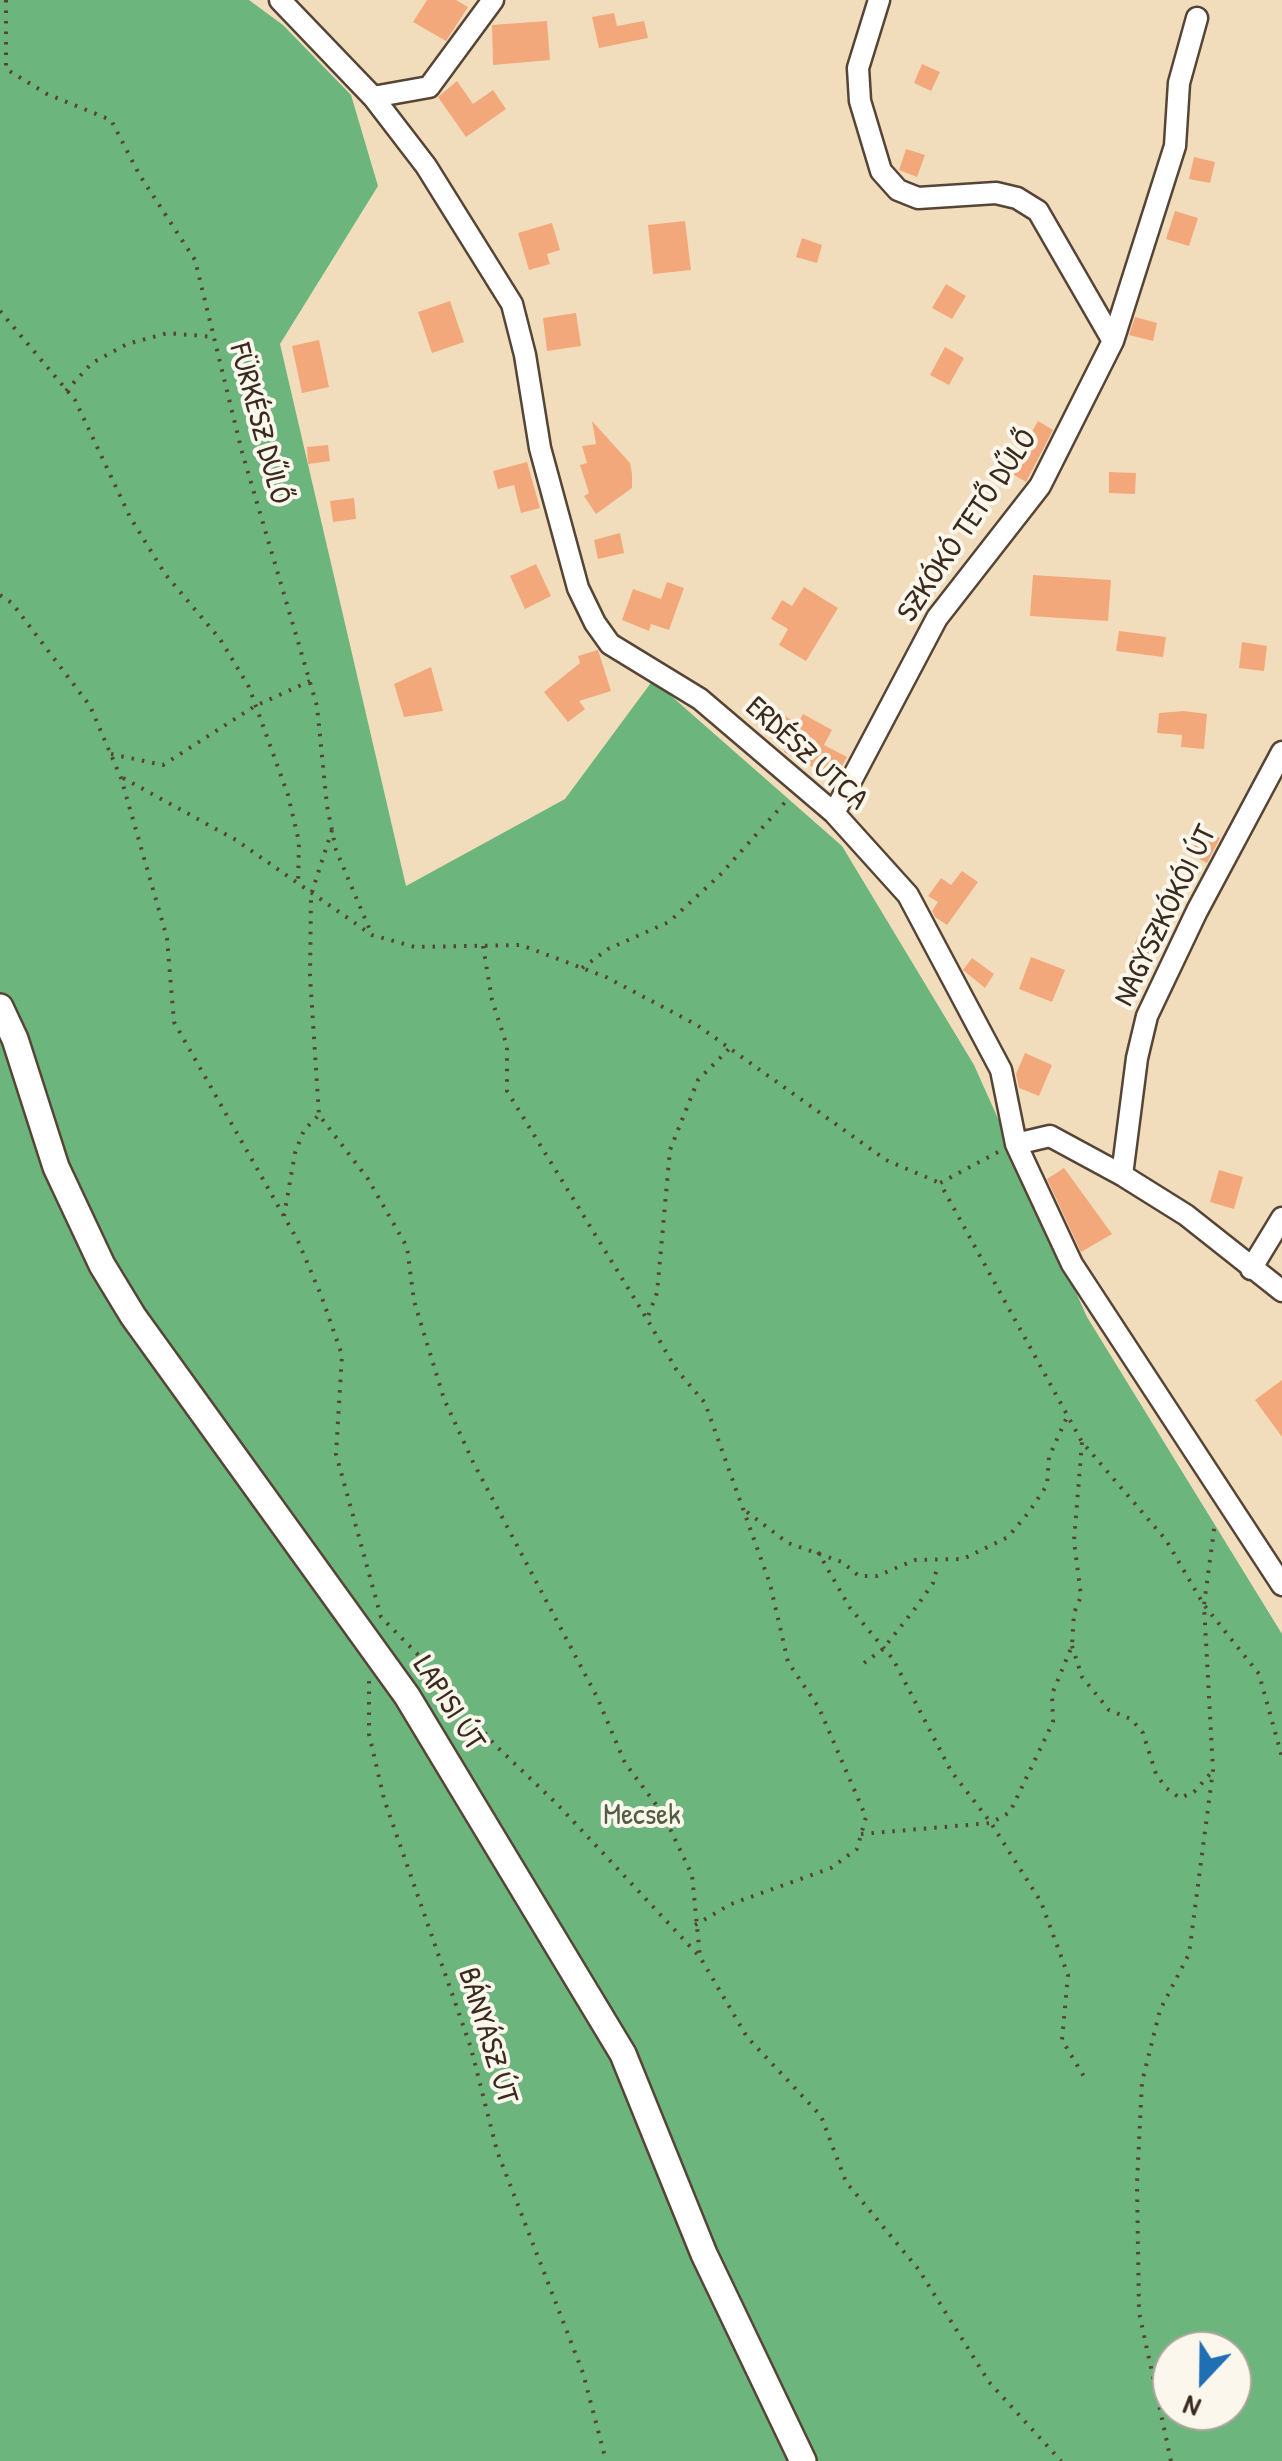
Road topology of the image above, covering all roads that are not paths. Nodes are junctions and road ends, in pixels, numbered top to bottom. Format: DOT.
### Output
graph roads {
  1 [pos="280,0"];
  2 [pos="493,0"];
  3 [pos="879,0"];
  4 [pos="1197,18"];
  5 [pos="373,97"];
  6 [pos="1113,342"];
  7 [pos="1282,752"];
  8 [pos="834,814"];
  9 [pos="0,1007"];
  10 [pos="1016,1144"];
  11 [pos="1122,1175"];
  12 [pos="1282,1218"];
  13 [pos="1250,1270"];
  14 [pos="1282,1291"];
  15 [pos="1282,1585"];
  16 [pos="803,2461"];
  1 -- 5 [label="street, ERDÉSZ UTCA"];
  2 -- 5 [label="street"];
  3 -- 6 [label="street"];
  4 -- 6 [label="street, SZKÓKÓ TETŐ DŰLŐ"];
  5 -- 8 [label="street, ERDÉSZ UTCA"];
  6 -- 8 [label="street, SZKÓKÓ TETŐ DŰLŐ"];
  7 -- 11 [label="street, NAGYSZKÓKÓI ÚT"];
  8 -- 10 [label="street, ERDÉSZ UTCA"];
  9 -- 16 [label="street, LAPISI ÚT"];
  10 -- 11 [label="street"];
  10 -- 15 [label="street, ERDÉSZ UTCA"];
  11 -- 13 [label="street"];
  12 -- 13 [label="street"];
  13 -- 14 [label="street"];
}
